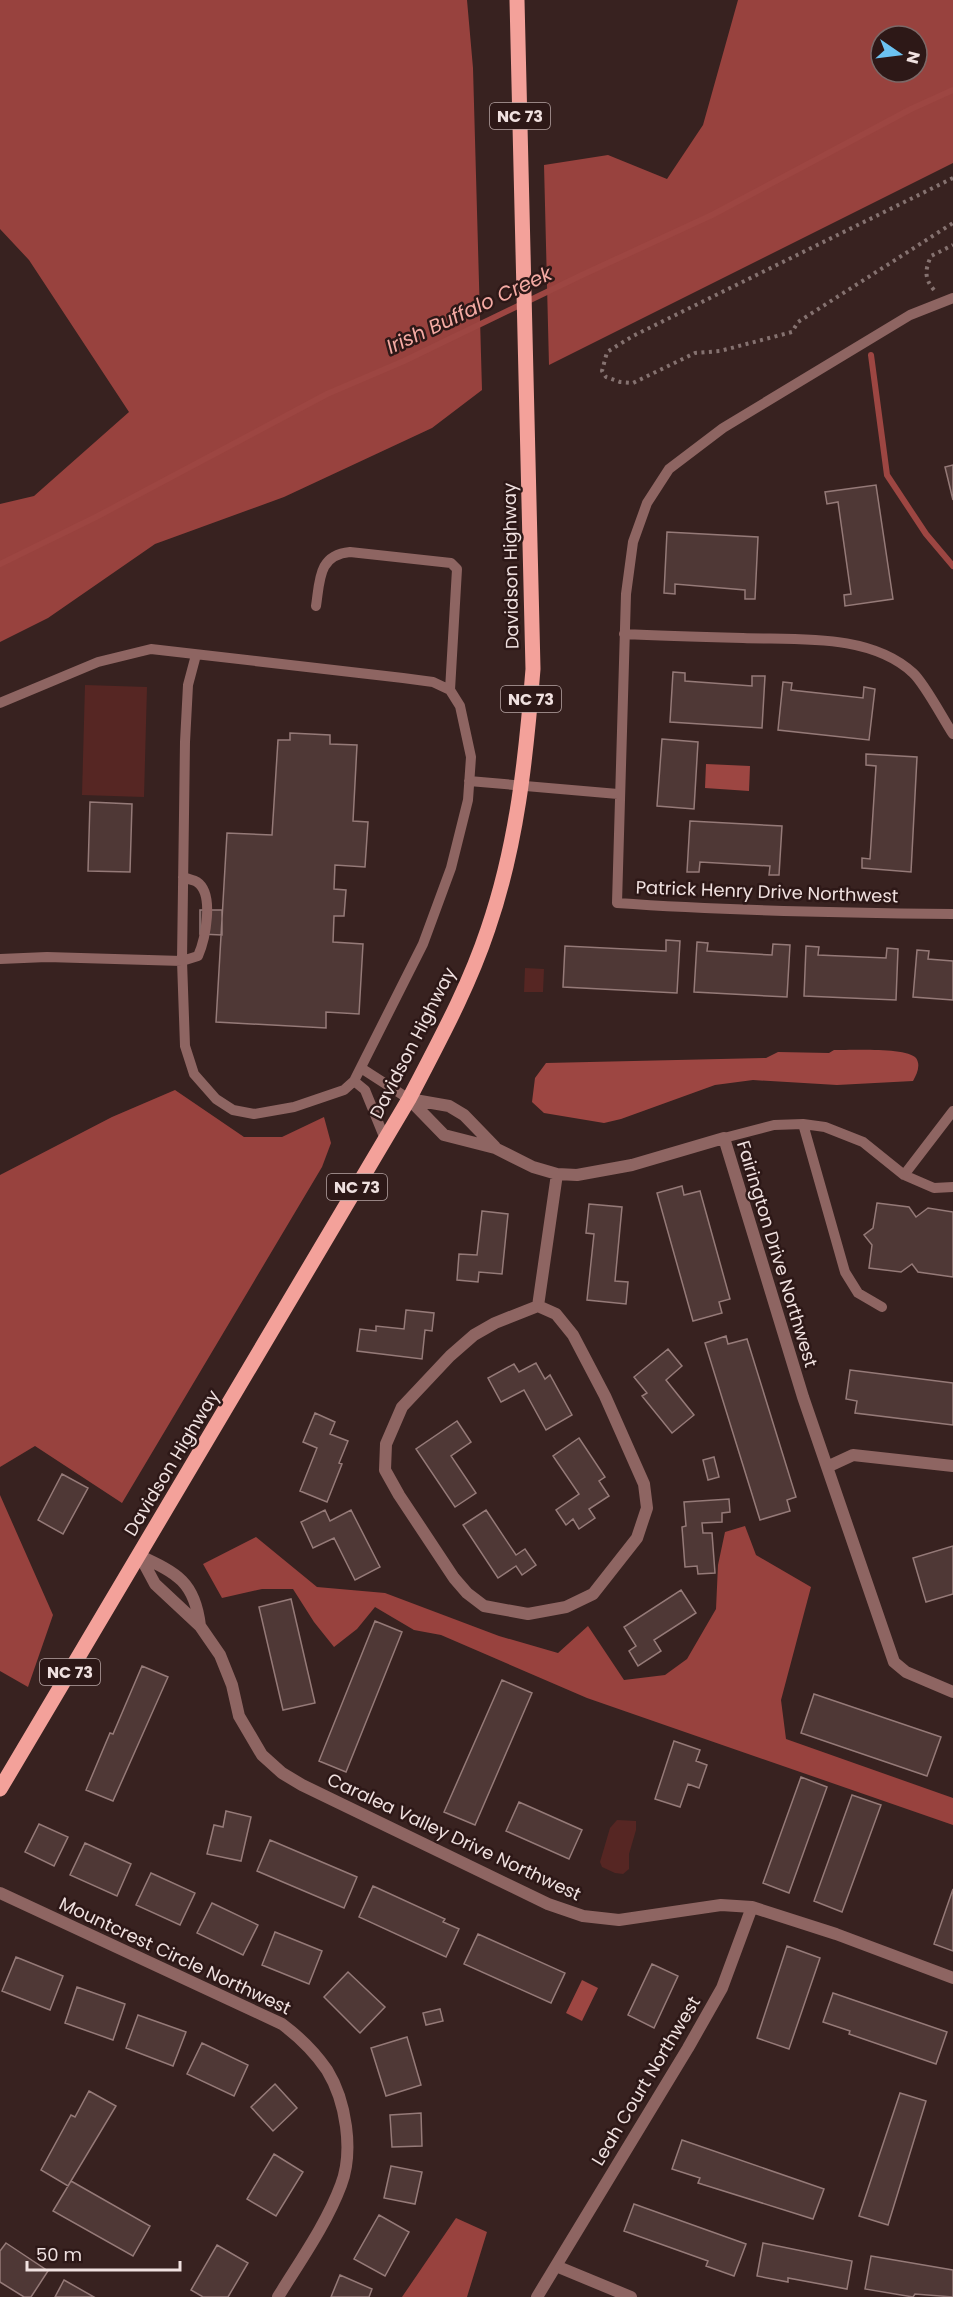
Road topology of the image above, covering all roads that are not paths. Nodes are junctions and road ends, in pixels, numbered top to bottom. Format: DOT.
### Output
graph roads {
  1 [pos="517,0"];
  2 [pos="949,300"];
  3 [pos="316,606"];
  4 [pos="624,634"];
  5 [pos="196,655"];
  6 [pos="450,690"];
  7 [pos="0,703"];
  8 [pos="953,734"];
  9 [pos="469,781"];
  10 [pos="521,787"];
  11 [pos="618,794"];
  12 [pos="183,877"];
  13 [pos="953,914"];
  14 [pos="0,959"];
  15 [pos="182,961"];
  16 [pos="361,1068"];
  17 [pos="354,1081"];
  18 [pos="409,1099"];
  19 [pos="953,1111"];
  20 [pos="803,1124"];
  21 [pos="724,1138"];
  22 [pos="385,1139"];
  23 [pos="495,1148"];
  24 [pos="557,1174"];
  25 [pos="904,1175"];
  26 [pos="953,1188"];
  27 [pos="538,1306"];
  28 [pos="882,1307"];
  29 [pos="953,1466"];
  30 [pos="827,1467"];
  31 [pos="140,1556"];
  32 [pos="200,1626"];
  33 [pos="953,1692"];
  34 [pos="0,1789"];
  35 [pos="0,1893"];
  36 [pos="752,1907"];
  37 [pos="953,1978"];
  38 [pos="556,2266"];
  39 [pos="278,2297"];
  40 [pos="537,2297"];
  41 [pos="631,2297"];
  1 -- 10 [label="main road, Davidson Highway / NC 73"];
  2 -- 4 [label="lane, Patrick Henry Drive Northwest"];
  3 -- 6 [label="lane"];
  4 -- 8 [label="lane"];
  4 -- 11 [label="lane, Patrick Henry Drive Northwest"];
  5 -- 6 [label="lane"];
  5 -- 7 [label="lane"];
  5 -- 12 [label="lane"];
  6 -- 9 [label="lane"];
  9 -- 10 [label="lane"];
  9 -- 16 [label="lane"];
  10 -- 11 [label="lane"];
  10 -- 18 [label="main road, Davidson Highway / NC 73"];
  11 -- 13 [label="lane, Patrick Henry Drive Northwest"];
  12 -- 15 [label="lane"];
  12 -- 15 [label="lane"];
  14 -- 15 [label="lane"];
  15 -- 17 [label="lane"];
  16 -- 17 [label="lane"];
  16 -- 18 [label="lane"];
  17 -- 22 [label="lane"];
  18 -- 22 [label="main road, Davidson Highway / NC 73"];
  18 -- 23 [label="street, Fairington Drive Northwest"];
  18 -- 23 [label="street, Fairington Drive Northwest"];
  19 -- 25 [label="lane"];
  20 -- 21 [label="lane"];
  20 -- 25 [label="lane"];
  20 -- 28 [label="lane"];
  21 -- 24 [label="street, Fairington Drive Northwest"];
  21 -- 30 [label="street, Fairington Drive Northwest"];
  22 -- 31 [label="main road, Davidson Highway / NC 73"];
  23 -- 24 [label="street, Fairington Drive Northwest"];
  24 -- 27 [label="street"];
  25 -- 26 [label="lane"];
  27 -- 27 [label="street"];
  29 -- 30 [label="street"];
  30 -- 33 [label="street, Fairington Drive Northwest"];
  31 -- 32 [label="street, Caralea Valley Drive Northwest"];
  31 -- 32 [label="street, Caralea Valley Drive Northwest"];
  31 -- 34 [label="main road, Davidson Highway / NC 73"];
  32 -- 36 [label="street, Caralea Valley Drive Northwest"];
  35 -- 39 [label="street, Mountcrest Circle Northwest"];
  36 -- 37 [label="street, Caralea Valley Drive Northwest"];
  36 -- 38 [label="street, Leah Court Northwest"];
  38 -- 40 [label="street, Leah Court Northwest"];
  38 -- 41 [label="street"];
}
